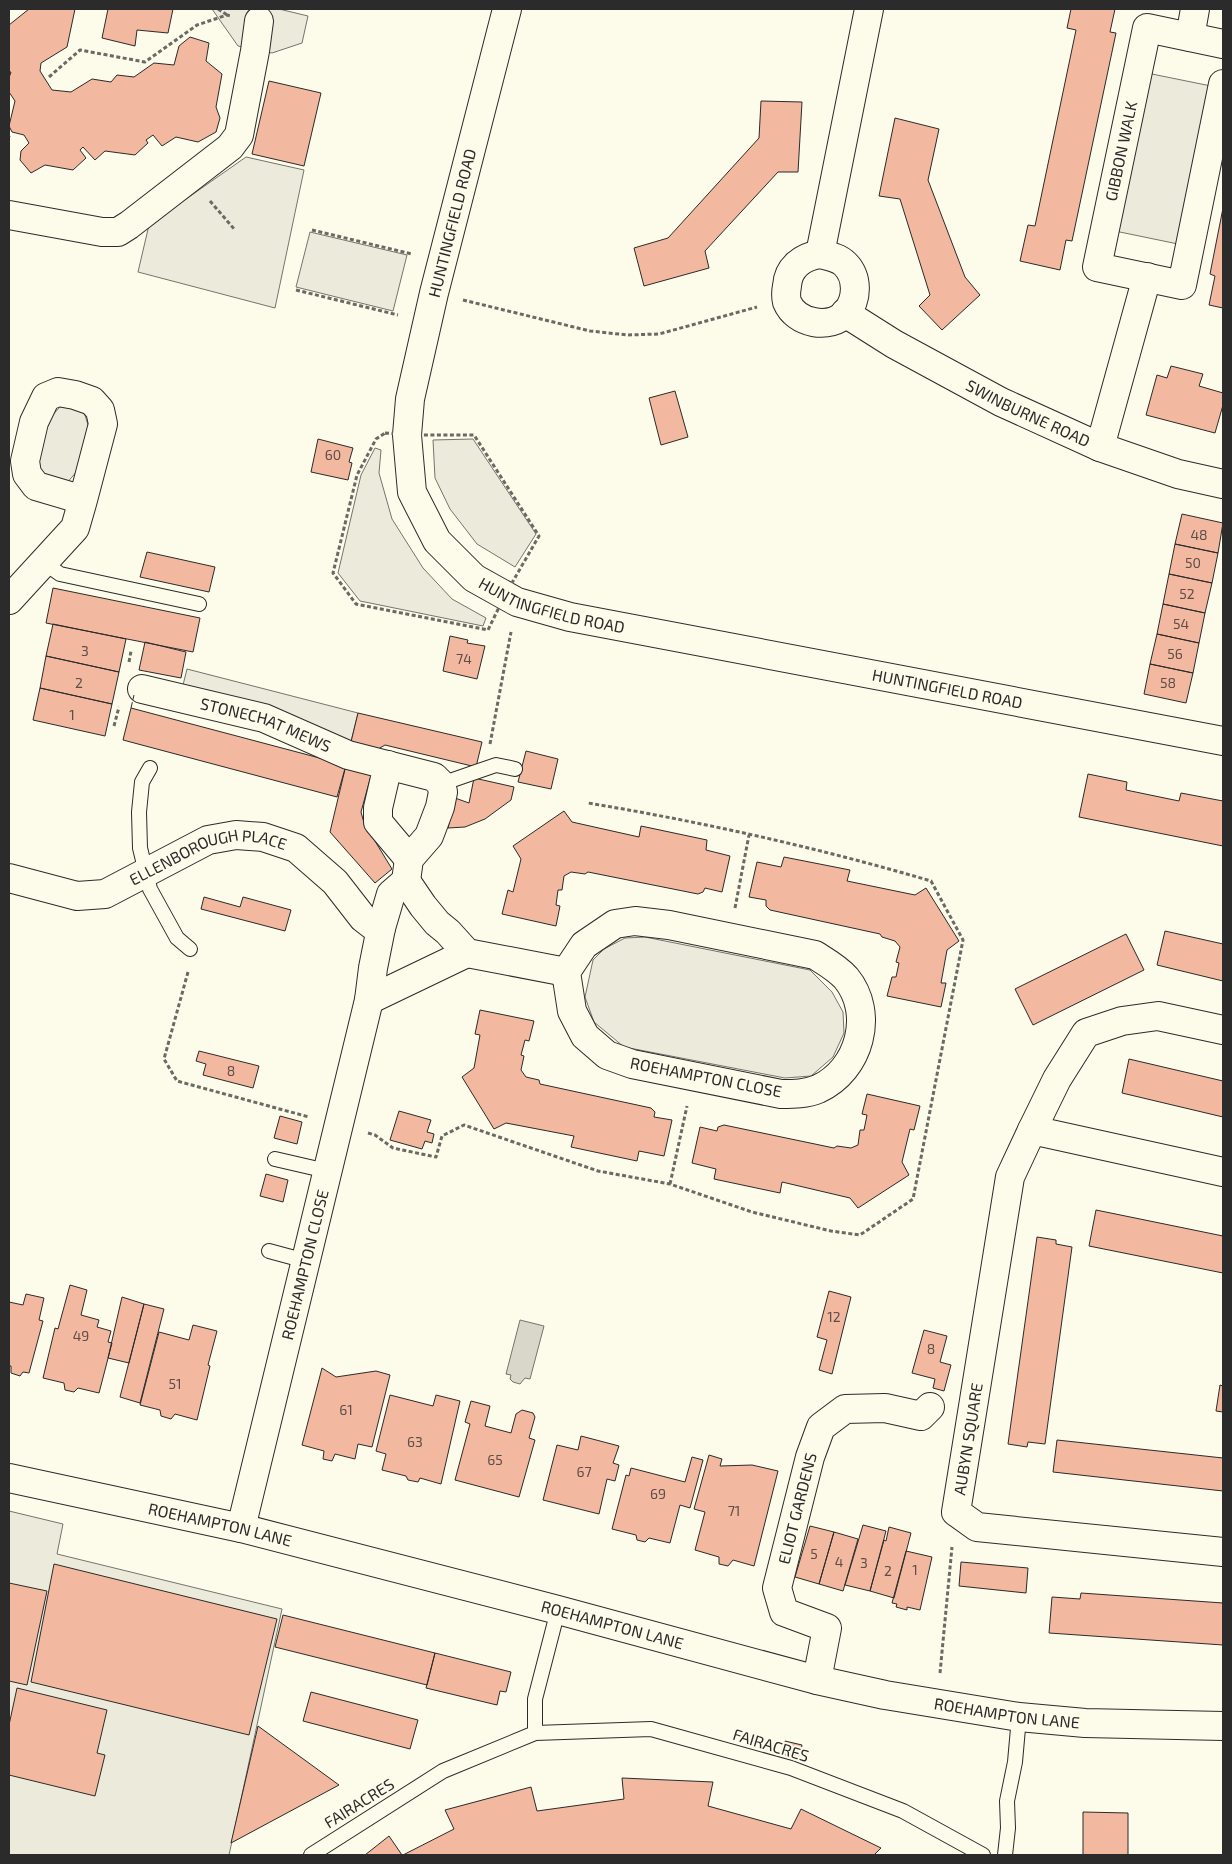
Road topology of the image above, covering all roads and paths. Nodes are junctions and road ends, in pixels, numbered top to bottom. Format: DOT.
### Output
graph roads {
  1 [pos="218,9"];
  2 [pos="226,9"];
  3 [pos="507,9"];
  4 [pos="869,9"];
  5 [pos="1195,9"];
  6 [pos="226,15"];
  7 [pos="259,21"];
  8 [pos="1190,37"];
  9 [pos="1223,44"];
  10 [pos="50,77"];
  11 [pos="1223,84"];
  12 [pos="190,178"];
  13 [pos="9,215"];
  14 [pos="236,230"];
  15 [pos="312,230"];
  16 [pos="820,254"];
  17 [pos="442,261"];
  18 [pos="1147,277"];
  19 [pos="296,290"];
  20 [pos="434,293"];
  21 [pos="787,301"];
  22 [pos="845,314"];
  23 [pos="428,322"];
  24 [pos="1100,447"];
  25 [pos="1223,484"];
  26 [pos="83,500"];
  27 [pos="43,562"];
  28 [pos="9,600"];
  29 [pos="517,602"];
  30 [pos="199,604"];
  31 [pos="142,689"];
  32 [pos="1223,741"];
  33 [pos="388,765"];
  34 [pos="150,768"];
  35 [pos="515,768"];
  36 [pos="485,769"];
  37 [pos="441,784"];
  38 [pos="588,803"];
  39 [pos="749,835"];
  40 [pos="408,870"];
  41 [pos="146,872"];
  42 [pos="9,878"];
  43 [pos="381,928"];
  44 [pos="730,938"];
  45 [pos="190,949"];
  46 [pos="467,952"];
  47 [pos="566,972"];
  48 [pos="369,1000"];
  49 [pos="1223,1030"];
  50 [pos="693,1076"];
  51 [pos="338,1125"];
  52 [pos="1032,1130"];
  53 [pos="275,1159"];
  54 [pos="328,1171"];
  55 [pos="1223,1172"];
  56 [pos="670,1184"];
  57 [pos="268,1251"];
  58 [pos="306,1261"];
  59 [pos="930,1406"];
  60 [pos="9,1478"];
  61 [pos="956,1512"];
  62 [pos="241,1528"];
  63 [pos="1223,1552"];
  64 [pos="558,1610"];
  65 [pos="817,1680"];
  66 [pos="937,1704"];
  67 [pos="1019,1717"];
  68 [pos="1223,1726"];
  69 [pos="535,1733"];
  70 [pos="311,1855"];
  71 [pos="983,1855"];
  72 [pos="1005,1855"];
  1 -- 6 [label="path"];
  2 -- 6 [label="path"];
  3 -- 17 [label="main road, HUNTINGFIELD ROAD"];
  4 -- 16 [label="main road"];
  5 -- 8 [label="main road"];
  6 -- 7 [label="path"];
  6 -- 10 [label="path"];
  7 -- 12 [label="main road"];
  8 -- 9 [label="main road, GIBBON WALK"];
  8 -- 18 [label="main road, GIBBON WALK"];
  11 -- 18 [label="main road, GIBBON WALK"];
  12 -- 13 [label="main road"];
  12 -- 14 [label="path"];
  15 -- 17 [label="path"];
  16 -- 21 [label="main road"];
  16 -- 22 [label="main road"];
  17 -- 20 [label="main road, HUNTINGFIELD ROAD"];
  18 -- 24 [label="main road"];
  19 -- 23 [label="path"];
  20 -- 21 [label="path"];
  20 -- 23 [label="main road, HUNTINGFIELD ROAD"];
  21 -- 22 [label="main road"];
  22 -- 24 [label="main road, SWINBURNE ROAD"];
  23 -- 29 [label="main road, HUNTINGFIELD ROAD"];
  24 -- 25 [label="main road, SWINBURNE ROAD"];
  26 -- 27 [label="main road"];
  27 -- 28 [label="main road"];
  27 -- 30 [label="lane"];
  29 -- 32 [label="main road, HUNTINGFIELD ROAD"];
  29 -- 36 [label="path"];
  31 -- 33 [label="main road, STONECHAT MEWS"];
  33 -- 37 [label="main road, STONECHAT MEWS"];
  33 -- 40 [label="main road"];
  34 -- 41 [label="lane"];
  35 -- 36 [label="lane"];
  36 -- 37 [label="lane"];
  37 -- 40 [label="main road"];
  38 -- 39 [label="path"];
  39 -- 44 [label="path"];
  39 -- 56 [label="path"];
  40 -- 43 [label="main road, ROEHAMPTON CLOSE"];
  40 -- 46 [label="main road"];
  41 -- 42 [label="main road, ELLENBOROUGH PLACE"];
  41 -- 43 [label="main road, ELLENBOROUGH PLACE"];
  41 -- 45 [label="lane"];
  43 -- 48 [label="main road, ROEHAMPTON CLOSE"];
  44 -- 47 [label="main road, ROEHAMPTON CLOSE"];
  44 -- 50 [label="main road, ROEHAMPTON CLOSE"];
  45 -- 51 [label="path"];
  46 -- 47 [label="main road"];
  46 -- 48 [label="main road"];
  47 -- 50 [label="main road, ROEHAMPTON CLOSE"];
  48 -- 51 [label="main road, ROEHAMPTON CLOSE"];
  49 -- 52 [label="main road, AUBYN SQUARE"];
  50 -- 56 [label="path"];
  51 -- 54 [label="main road, ROEHAMPTON CLOSE"];
  51 -- 56 [label="path"];
  52 -- 55 [label="main road"];
  52 -- 61 [label="main road, AUBYN SQUARE"];
  53 -- 54 [label="lane"];
  54 -- 58 [label="main road, ROEHAMPTON CLOSE"];
  57 -- 58 [label="lane"];
  58 -- 62 [label="main road, ROEHAMPTON CLOSE"];
  59 -- 65 [label="main road, ELIOT GARDENS"];
  60 -- 62 [label="main road, ROEHAMPTON LANE"];
  61 -- 63 [label="main road, AUBYN SQUARE"];
  61 -- 66 [label="path"];
  62 -- 64 [label="main road, ROEHAMPTON LANE"];
  64 -- 65 [label="main road, ROEHAMPTON LANE"];
  64 -- 69 [label="lane"];
  65 -- 66 [label="main road, ROEHAMPTON LANE"];
  66 -- 67 [label="main road, ROEHAMPTON LANE"];
  67 -- 68 [label="main road, ROEHAMPTON LANE"];
  67 -- 72 [label="lane"];
  69 -- 70 [label="lane, FAIRACRES"];
  69 -- 71 [label="lane, FAIRACRES"];
}
